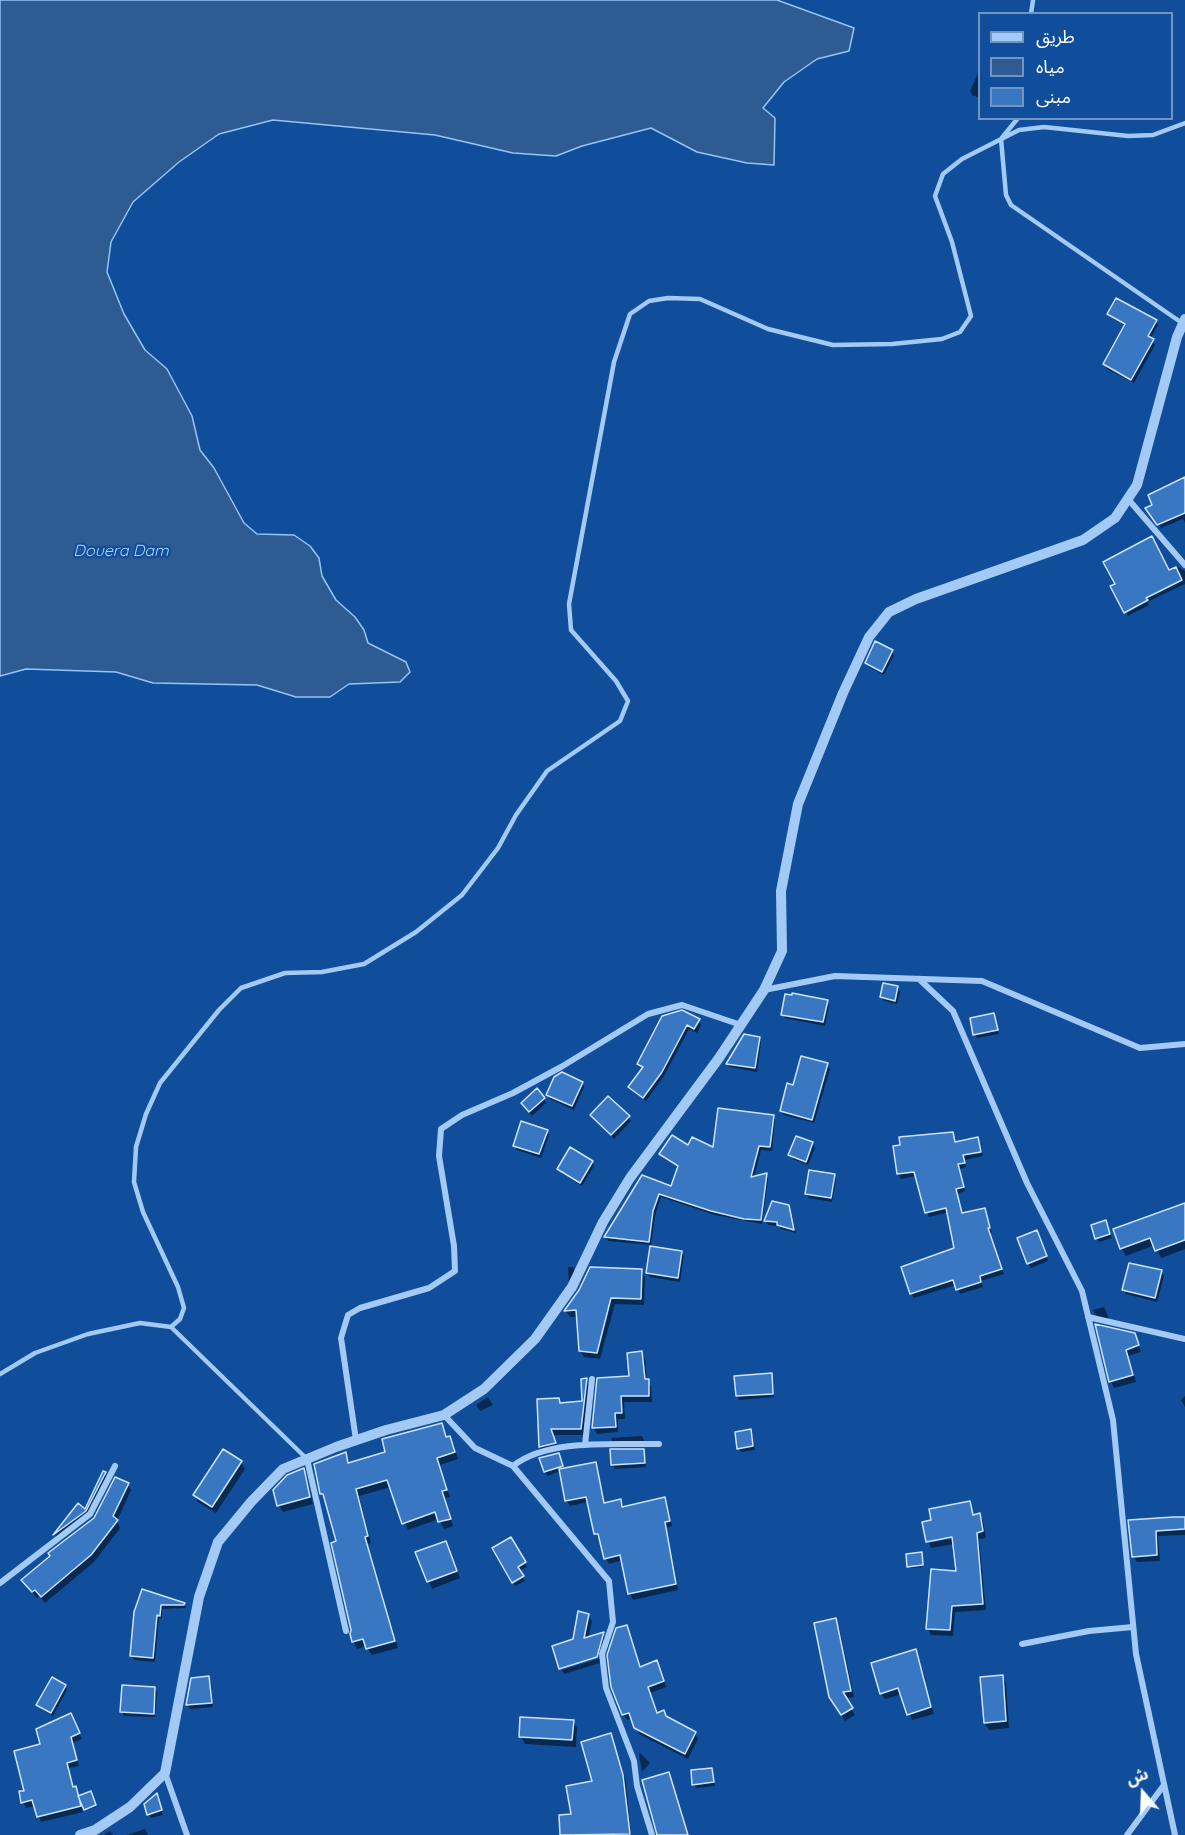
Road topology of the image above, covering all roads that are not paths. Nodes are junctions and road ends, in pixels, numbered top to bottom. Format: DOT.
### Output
graph roads {
  1 [pos="1016,120"];
  2 [pos="1185,123"];
  3 [pos="1001,140"];
  4 [pos="1184,321"];
  5 [pos="1128,499"];
  6 [pos="1185,565"];
  7 [pos="919,979"];
  8 [pos="764,990"];
  9 [pos="741,1025"];
  10 [pos="1185,1044"];
  11 [pos="1088,1317"];
  12 [pos="171,1327"];
  13 [pos="1185,1339"];
  14 [pos="0,1374"];
  15 [pos="592,1379"];
  16 [pos="444,1415"];
  17 [pos="356,1440"];
  18 [pos="659,1444"];
  19 [pos="585,1445"];
  20 [pos="307,1459"];
  21 [pos="115,1466"];
  22 [pos="513,1466"];
  23 [pos="0,1583"];
  24 [pos="1133,1628"];
  25 [pos="346,1631"];
  26 [pos="1022,1644"];
  27 [pos="165,1773"];
  28 [pos="1164,1785"];
  29 [pos="80,1835"];
  30 [pos="187,1835"];
  31 [pos="652,1835"];
  32 [pos="1127,1835"];
  33 [pos="1175,1835"];
  1 -- 3 [label="lane"];
  2 -- 3 [label="lane"];
  3 -- 4 [label="lane"];
  3 -- 12 [label="lane"];
  4 -- 5 [label="street"];
  5 -- 6 [label="street"];
  5 -- 8 [label="street"];
  7 -- 8 [label="street"];
  7 -- 10 [label="street"];
  7 -- 11 [label="street"];
  8 -- 9 [label="street"];
  9 -- 16 [label="street"];
  9 -- 17 [label="street"];
  11 -- 13 [label="street"];
  11 -- 24 [label="street"];
  12 -- 14 [label="lane"];
  12 -- 20 [label="lane"];
  15 -- 19 [label="street"];
  16 -- 17 [label="street"];
  16 -- 22 [label="street"];
  17 -- 20 [label="street"];
  18 -- 19 [label="street"];
  19 -- 22 [label="street"];
  20 -- 25 [label="street"];
  20 -- 27 [label="street"];
  21 -- 23 [label="street"];
  22 -- 31 [label="street"];
  24 -- 26 [label="street"];
  24 -- 28 [label="street"];
  27 -- 29 [label="street"];
  27 -- 30 [label="street"];
  28 -- 32 [label="street"];
  28 -- 33 [label="street"];
}
